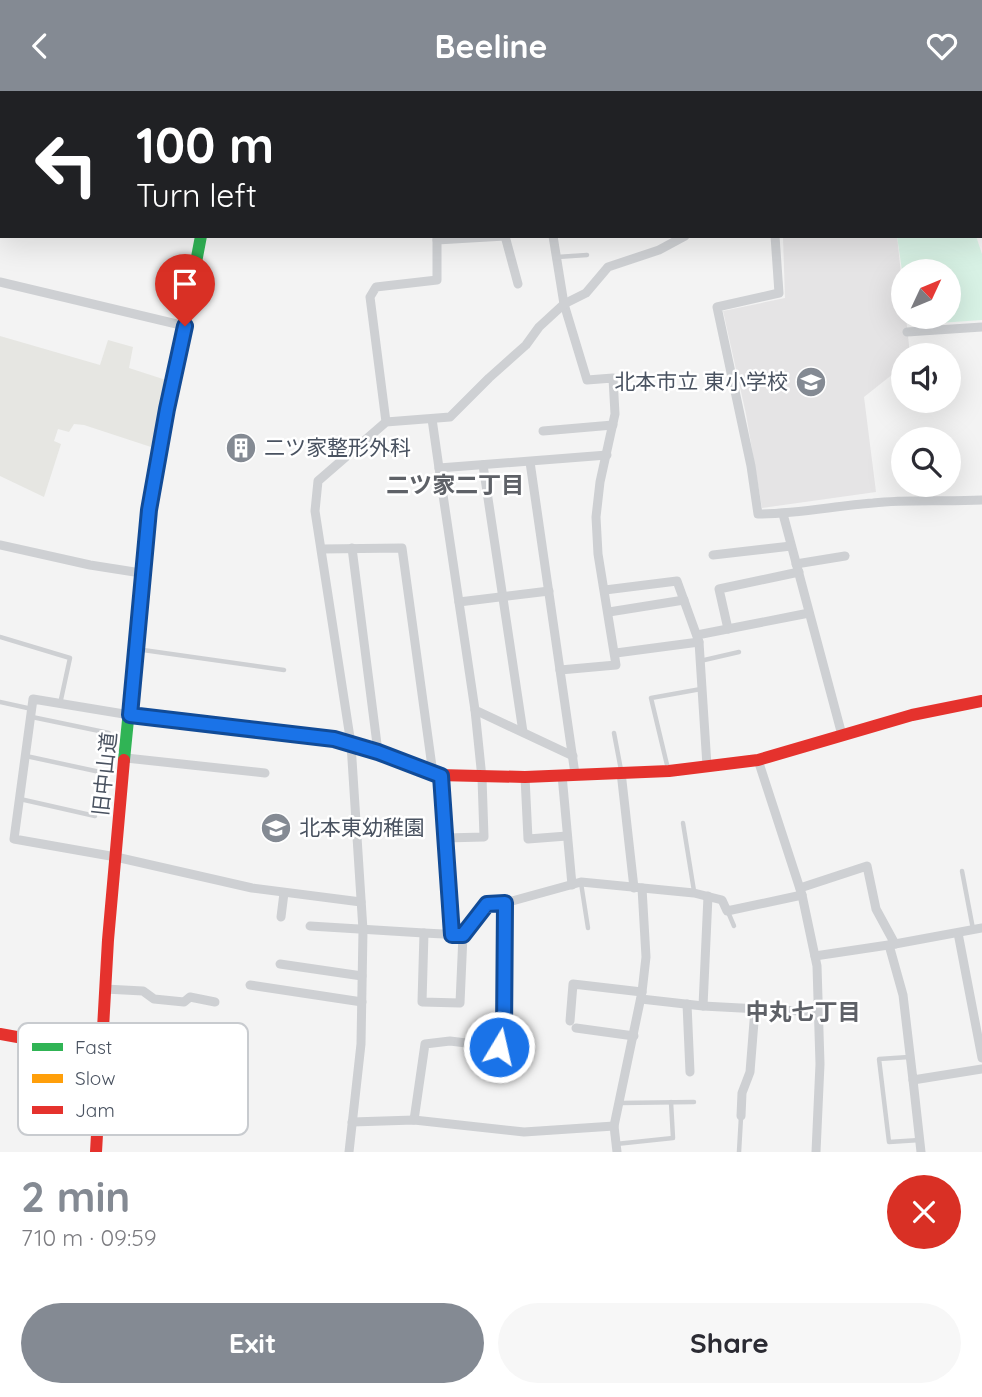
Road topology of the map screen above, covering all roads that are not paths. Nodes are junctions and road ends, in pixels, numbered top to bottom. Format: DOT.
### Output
graph roads {
  1 [pos="201,238"];
  2 [pos="437,238"];
  3 [pos="506,238"];
  4 [pos="553,238"];
  5 [pos="681,238"];
  6 [pos="775,238"];
  7 [pos="587,255"];
  8 [pos="556,257"];
  9 [pos="0,282"];
  10 [pos="518,284"];
  11 [pos="564,304"];
  12 [pos="185,326"];
  13 [pos="982,327"];
  14 [pos="907,332"];
  15 [pos="432,419"];
  16 [pos="386,422"];
  17 [pos="613,425"];
  18 [pos="543,432"];
  19 [pos="607,455"];
  20 [pos="530,461"];
  21 [pos="483,465"];
  22 [pos="439,468"];
  23 [pos="982,500"];
  24 [pos="783,514"];
  25 [pos="0,545"];
  26 [pos="791,546"];
  27 [pos="352,548"];
  28 [pos="321,549"];
  29 [pos="713,555"];
  30 [pos="845,556"];
  31 [pos="797,568"];
  32 [pos="141,573"];
  33 [pos="605,590"];
  34 [pos="549,591"];
  35 [pos="504,596"];
  36 [pos="684,600"];
  37 [pos="459,602"];
  38 [pos="609,612"];
  39 [pos="809,613"];
  40 [pos="728,629"];
  41 [pos="0,637"];
  42 [pos="698,639"];
  43 [pos="135,649"];
  44 [pos="739,652"];
  45 [pos="616,653"];
  46 [pos="700,661"];
  47 [pos="284,670"];
  48 [pos="560,670"];
  49 [pos="702,689"];
  50 [pos="982,701"];
  51 [pos="0,702"];
  52 [pos="60,704"];
  53 [pos="475,710"];
  54 [pos="31,713"];
  55 [pos="130,715"];
  56 [pos="523,732"];
  57 [pos="109,733"];
  58 [pos="614,733"];
  59 [pos="842,735"];
  60 [pos="352,744"];
  61 [pos="378,752"];
  62 [pos="25,756"];
  63 [pos="573,756"];
  64 [pos="126,758"];
  65 [pos="758,760"];
  66 [pos="707,766"];
  67 [pos="669,771"];
  68 [pos="100,772"];
  69 [pos="621,772"];
  70 [pos="265,773"];
  71 [pos="437,775"];
  72 [pos="568,775"];
  73 [pos="525,777"];
  74 [pos="482,778"];
  75 [pos="19,799"];
  76 [pos="95,816"];
  77 [pos="683,823"];
  78 [pos="568,836"];
  79 [pos="445,838"];
  80 [pos="116,857"];
  81 [pos="962,871"];
  82 [pos="448,876"];
  83 [pos="577,883"];
  84 [pos="638,888"];
  85 [pos="801,892"];
  86 [pos="284,893"];
  87 [pos="694,893"];
  88 [pos="708,896"];
  89 [pos="361,902"];
  90 [pos="505,903"];
  91 [pos="727,911"];
  92 [pos="281,917"];
  93 [pos="310,926"];
  94 [pos="734,926"];
  95 [pos="588,928"];
  96 [pos="978,928"];
  97 [pos="363,930"];
  98 [pos="424,933"];
  99 [pos="958,933"];
  100 [pos="452,935"];
  101 [pos="463,935"];
  102 [pos="892,945"];
  103 [pos="816,955"];
  104 [pos="280,964"];
  105 [pos="362,976"];
  106 [pos="250,985"];
  107 [pos="105,989"];
  108 [pos="641,995"];
  109 [pos="215,1002"];
  110 [pos="362,1002"];
  111 [pos="687,1004"];
  112 [pos="704,1006"];
  113 [pos="755,1009"];
  114 [pos="818,1012"];
  115 [pos="102,1023"];
  116 [pos="0,1034"];
  117 [pos="634,1036"];
  118 [pos="18,1037"];
  119 [pos="910,1057"];
  120 [pos="982,1058"];
  121 [pos="982,1069"];
  122 [pos="690,1072"];
  123 [pos="913,1080"];
  124 [pos="671,1102"];
  125 [pos="694,1102"];
  126 [pos="619,1103"];
  127 [pos="741,1116"];
  128 [pos="415,1120"];
  129 [pos="352,1122"];
  130 [pos="614,1126"];
  131 [pos="920,1140"];
  132 [pos="616,1148"];
  133 [pos="349,1152"];
  134 [pos="739,1152"];
  135 [pos="816,1152"];
  136 [pos="921,1152"];
  1 -- 12 [label="street, 旧中山道"];
  2 -- 16 [label="street"];
  3 -- 10 [label="street"];
  4 -- 8 [label="street"];
  5 -- 11 [label="street"];
  6 -- 24 [label="street"];
  7 -- 8 [label="lane"];
  8 -- 11 [label="street"];
  9 -- 12 [label="street"];
  11 -- 15 [label="street"];
  11 -- 17 [label="street"];
  12 -- 32 [label="street, 旧中山道"];
  13 -- 14 [label="street"];
  15 -- 16 [label="street"];
  15 -- 22 [label="street"];
  16 -- 28 [label="street"];
  17 -- 18 [label="street"];
  17 -- 19 [label="street"];
  19 -- 20 [label="street"];
  19 -- 33 [label="street"];
  20 -- 21 [label="street"];
  20 -- 34 [label="street"];
  21 -- 22 [label="street"];
  21 -- 35 [label="street"];
  22 -- 37 [label="street"];
  23 -- 24 [label="street"];
  24 -- 26 [label="street"];
  25 -- 32 [label="street"];
  26 -- 29 [label="street"];
  26 -- 31 [label="street"];
  27 -- 28 [label="street"];
  27 -- 61 [label="street"];
  27 -- 71 [label="street"];
  28 -- 60 [label="street"];
  30 -- 31 [label="street"];
  31 -- 39 [label="street"];
  31 -- 40 [label="street"];
  32 -- 43 [label="street, 旧中山道"];
  33 -- 36 [label="street"];
  33 -- 38 [label="street"];
  34 -- 35 [label="street"];
  34 -- 48 [label="street"];
  35 -- 37 [label="street"];
  35 -- 56 [label="street"];
  36 -- 38 [label="street"];
  36 -- 42 [label="street"];
  37 -- 53 [label="street"];
  38 -- 45 [label="street"];
  39 -- 40 [label="street"];
  39 -- 59 [label="street"];
  40 -- 42 [label="street"];
  41 -- 52 [label="lane"];
  42 -- 45 [label="street"];
  42 -- 46 [label="street"];
  43 -- 47 [label="lane"];
  43 -- 55 [label="street, 旧中山道"];
  44 -- 46 [label="lane"];
  45 -- 48 [label="street"];
  46 -- 49 [label="street"];
  48 -- 63 [label="street"];
  49 -- 66 [label="street"];
  49 -- 67 [label="lane"];
  50 -- 59 [label="street"];
  51 -- 54 [label="lane"];
  52 -- 54 [label="street"];
  52 -- 55 [label="street"];
  53 -- 56 [label="street"];
  53 -- 74 [label="street"];
  54 -- 57 [label="lane"];
  54 -- 62 [label="street"];
  55 -- 60 [label="street"];
  55 -- 64 [label="street, 旧中山道"];
  56 -- 63 [label="street"];
  58 -- 69 [label="lane"];
  59 -- 65 [label="street"];
  60 -- 61 [label="street"];
  60 -- 89 [label="street"];
  61 -- 71 [label="street"];
  62 -- 68 [label="lane"];
  62 -- 75 [label="street"];
  63 -- 72 [label="street"];
  64 -- 70 [label="street"];
  64 -- 80 [label="street, 旧中山道"];
  65 -- 66 [label="street"];
  65 -- 85 [label="street"];
  66 -- 67 [label="street"];
  67 -- 69 [label="street"];
  69 -- 72 [label="street"];
  69 -- 84 [label="street"];
  71 -- 74 [label="street"];
  71 -- 79 [label="street"];
  72 -- 73 [label="street"];
  72 -- 78 [label="street"];
  73 -- 74 [label="street"];
  73 -- 78 [label="street"];
  74 -- 79 [label="street"];
  75 -- 76 [label="lane"];
  75 -- 80 [label="street"];
  77 -- 87 [label="lane"];
  78 -- 83 [label="street"];
  79 -- 82 [label="street"];
  80 -- 86 [label="street"];
  80 -- 107 [label="street, 旧中山道"];
  81 -- 96 [label="lane"];
  82 -- 100 [label="lane"];
  83 -- 84 [label="street"];
  83 -- 90 [label="street"];
  83 -- 95 [label="lane"];
  84 -- 87 [label="street"];
  84 -- 108 [label="street"];
  85 -- 91 [label="street"];
  85 -- 102 [label="street"];
  85 -- 103 [label="street"];
  86 -- 89 [label="street"];
  86 -- 92 [label="street"];
  87 -- 88 [label="street"];
  88 -- 91 [label="street"];
  88 -- 112 [label="street"];
  89 -- 97 [label="street"];
  90 -- 101 [label="street"];
  90 -- 128 [label="street"];
  91 -- 94 [label="lane"];
  93 -- 97 [label="street"];
  96 -- 99 [label="street"];
  97 -- 98 [label="street"];
  97 -- 105 [label="street"];
  98 -- 100 [label="street"];
  98 -- 101 [label="street"];
  99 -- 102 [label="street"];
  99 -- 120 [label="street"];
  100 -- 101 [label="street"];
  102 -- 103 [label="street"];
  102 -- 119 [label="street"];
  103 -- 114 [label="street"];
  104 -- 105 [label="street"];
  105 -- 110 [label="street"];
  106 -- 110 [label="street"];
  107 -- 109 [label="street"];
  107 -- 115 [label="street, 旧中山道"];
  108 -- 111 [label="street"];
  108 -- 117 [label="street"];
  108 -- 117 [label="street"];
  110 -- 129 [label="street"];
  111 -- 112 [label="street"];
  111 -- 122 [label="street"];
  112 -- 113 [label="street"];
  113 -- 114 [label="street"];
  113 -- 127 [label="street"];
  114 -- 135 [label="street"];
  116 -- 118 [label="street"];
  117 -- 126 [label="street"];
  119 -- 123 [label="street"];
  119 -- 131 [label="lane"];
  121 -- 123 [label="street"];
  123 -- 131 [label="street"];
  124 -- 125 [label="lane"];
  124 -- 126 [label="lane"];
  124 -- 132 [label="lane"];
  126 -- 130 [label="street"];
  127 -- 134 [label="lane"];
  128 -- 129 [label="street"];
  128 -- 130 [label="street"];
  129 -- 133 [label="street"];
  130 -- 132 [label="street"];
  131 -- 136 [label="street"];
}
